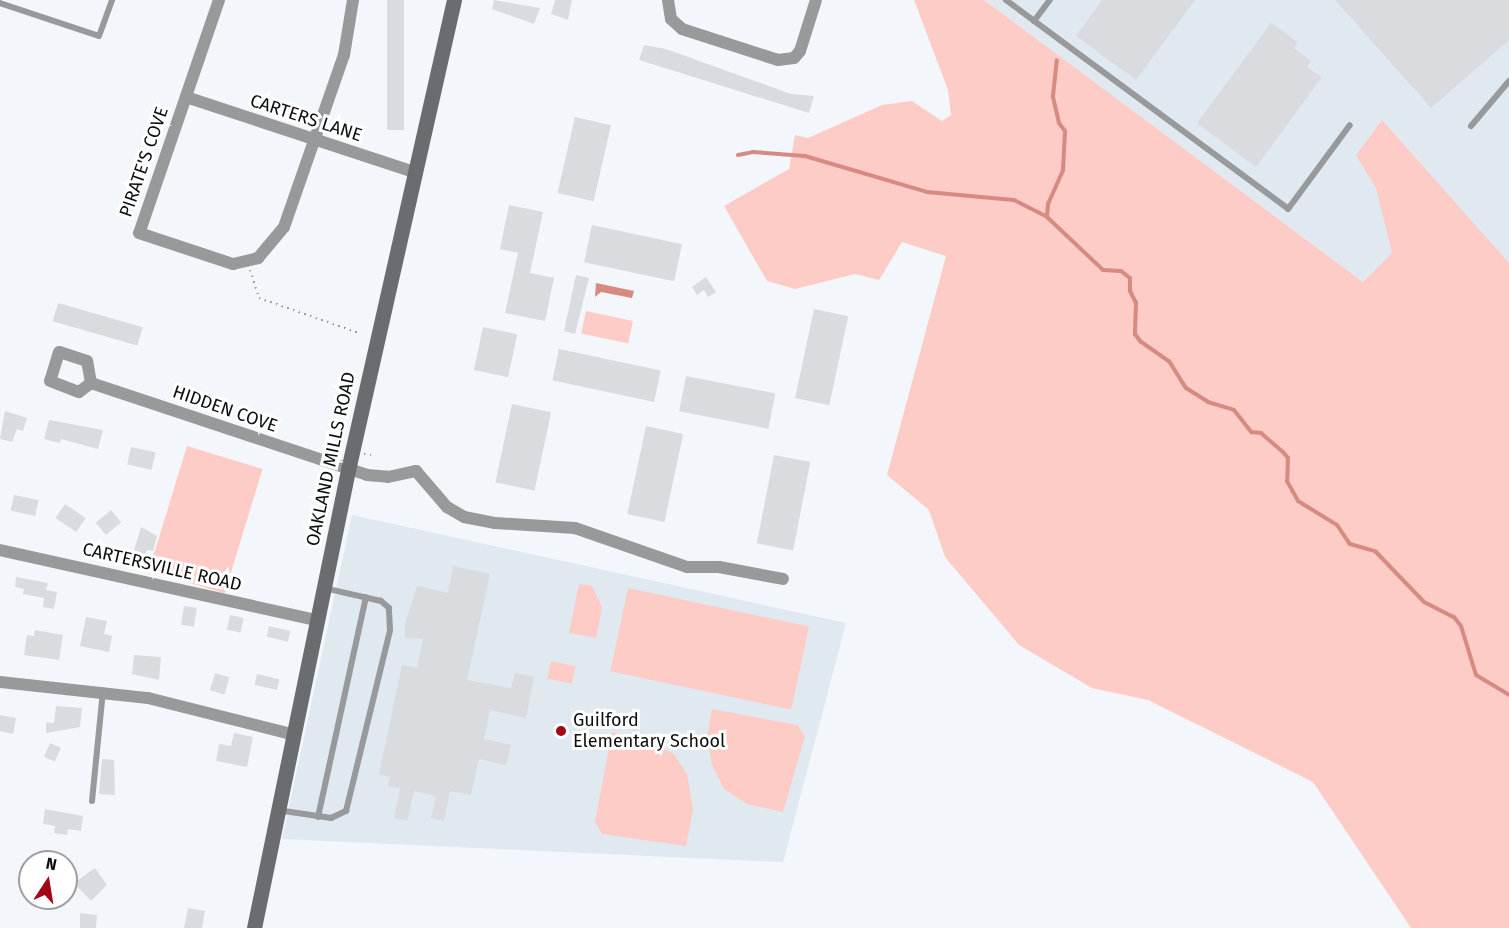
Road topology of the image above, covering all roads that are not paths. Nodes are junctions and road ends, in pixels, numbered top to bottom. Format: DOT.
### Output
graph roads {
  1 [pos="112,0"];
  2 [pos="219,0"];
  3 [pos="352,0"];
  4 [pos="454,0"];
  5 [pos="668,0"];
  6 [pos="816,0"];
  7 [pos="1006,0"];
  8 [pos="1050,0"];
  9 [pos="0,3"];
  10 [pos="1034,21"];
  11 [pos="1509,81"];
  12 [pos="186,97"];
  13 [pos="1350,125"];
  14 [pos="1471,126"];
  15 [pos="314,140"];
  16 [pos="414,172"];
  17 [pos="91,383"];
  18 [pos="348,470"];
  19 [pos="0,550"];
  20 [pos="783,579"];
  21 [pos="324,588"];
  22 [pos="366,597"];
  23 [pos="316,620"];
  24 [pos="0,682"];
  25 [pos="103,691"];
  26 [pos="291,734"];
  27 [pos="92,801"];
  28 [pos="277,810"];
  29 [pos="318,817"];
  30 [pos="254,928"];
  1 -- 9 [label="lane"];
  2 -- 12 [label="street"];
  3 -- 15 [label="street"];
  4 -- 16 [label="street, OAKLAND MILLS ROAD"];
  5 -- 6 [label="street"];
  7 -- 10 [label="lane"];
  8 -- 10 [label="lane"];
  10 -- 13 [label="lane"];
  11 -- 14 [label="lane"];
  12 -- 15 [label="street, CARTERS LANE"];
  12 -- 15 [label="street, PIRATE'S COVE"];
  15 -- 16 [label="street, CARTERS LANE"];
  16 -- 18 [label="street, OAKLAND MILLS ROAD"];
  17 -- 18 [label="street, HIDDEN COVE"];
  18 -- 20 [label="street, HIDDEN COVE"];
  18 -- 21 [label="street, OAKLAND MILLS ROAD"];
  19 -- 23 [label="street, CARTERSVILLE ROAD"];
  21 -- 22 [label="lane"];
  21 -- 23 [label="street, OAKLAND MILLS ROAD"];
  22 -- 29 [label="lane"];
  22 -- 29 [label="lane"];
  23 -- 26 [label="street, OAKLAND MILLS ROAD"];
  24 -- 25 [label="street"];
  25 -- 26 [label="street"];
  25 -- 27 [label="lane"];
  26 -- 28 [label="street, OAKLAND MILLS ROAD"];
  28 -- 29 [label="lane"];
  28 -- 30 [label="street, OAKLAND MILLS ROAD"];
}
